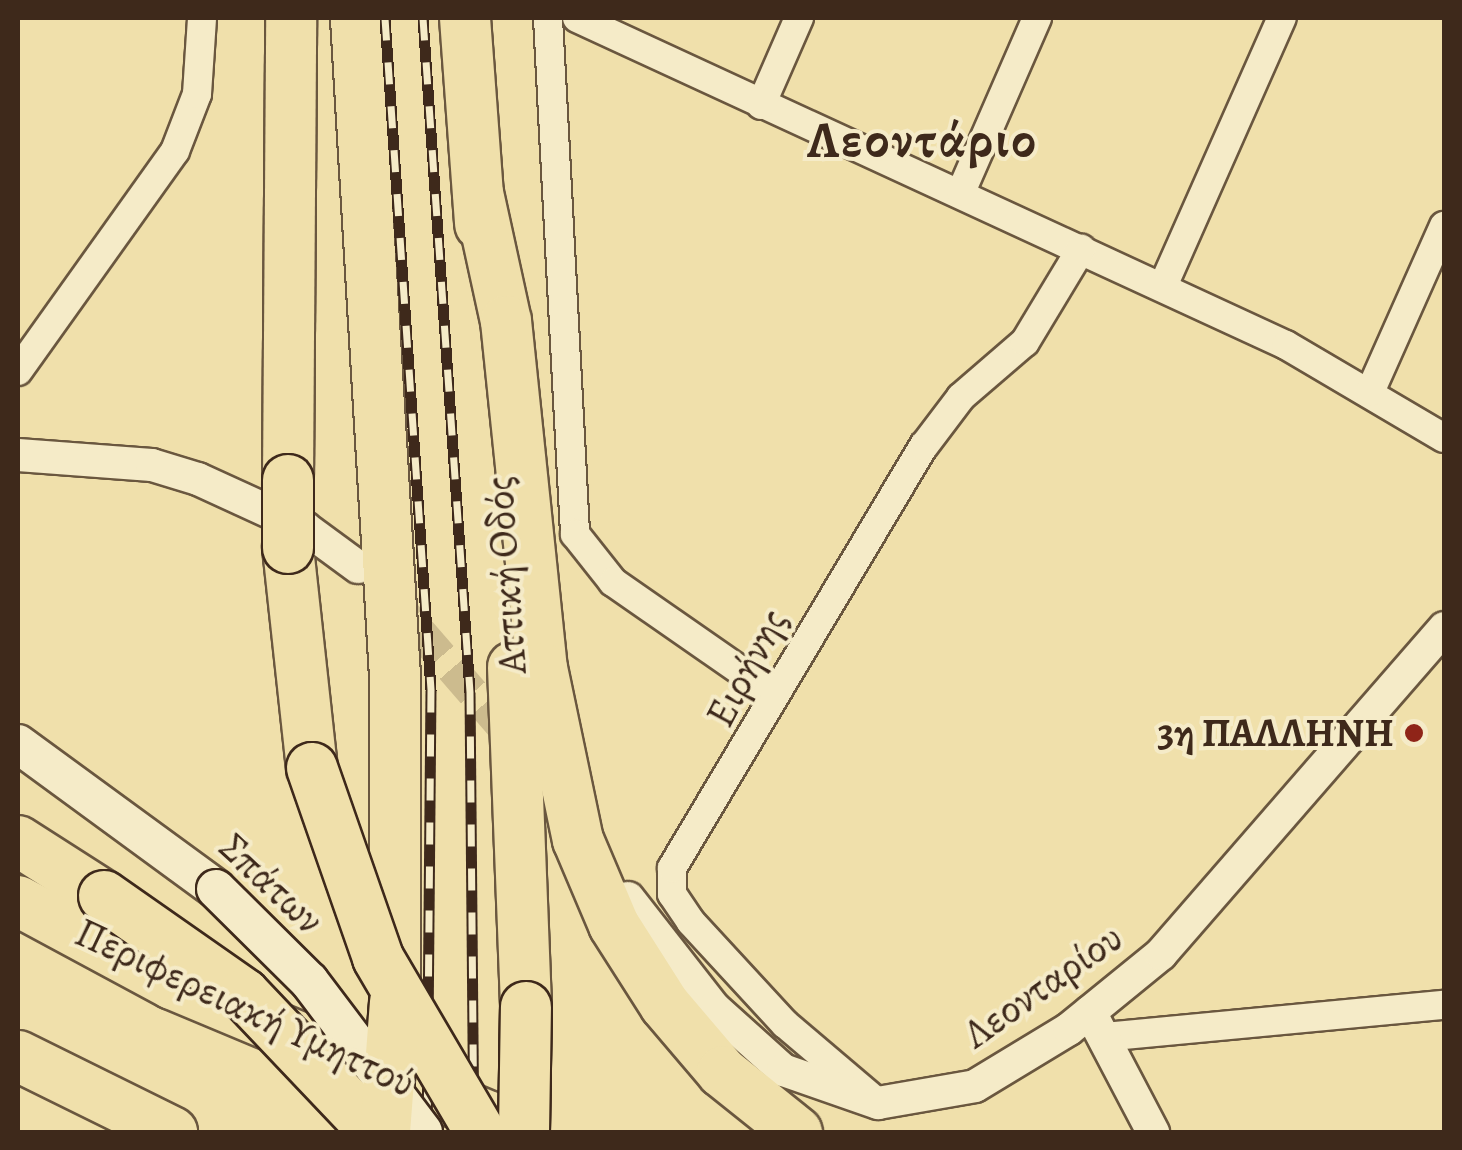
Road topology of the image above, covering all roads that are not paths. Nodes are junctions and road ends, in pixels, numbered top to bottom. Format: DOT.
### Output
graph roads {
  1 [pos="202,18"];
  2 [pos="291,18"];
  3 [pos="356,18"];
  4 [pos="465,18"];
  5 [pos="548,18"];
  6 [pos="577,18"];
  7 [pos="799,18"];
  8 [pos="1037,18"];
  9 [pos="1282,18"];
  10 [pos="761,105"];
  11 [pos="961,192"];
  12 [pos="478,193"];
  13 [pos="1444,226"];
  14 [pos="1081,249"];
  15 [pos="1164,286"];
  16 [pos="18,371"];
  17 [pos="1370,392"];
  18 [pos="1444,438"];
  19 [pos="18,455"];
  20 [pos="358,567"];
  21 [pos="1444,628"];
  22 [pos="773,693"];
  23 [pos="18,744"];
  24 [pos="18,840"];
  25 [pos="628,898"];
  26 [pos="18,901"];
  27 [pos="1444,1005"];
  28 [pos="1096,1025"];
  29 [pos="18,1056"];
  30 [pos="878,1103"];
  31 [pos="455,1124"];
  32 [pos="172,1132"];
  33 [pos="374,1132"];
  34 [pos="386,1132"];
  35 [pos="527,1132"];
  36 [pos="797,1132"];
  37 [pos="1153,1132"];
  1 -- 16 [label="street"];
  2 -- 31 [label="highway, bridge"];
  3 -- 34 [label="highway, bridge"];
  4 -- 12 [label="highway, Αττική Οδός"];
  5 -- 22 [label="street"];
  6 -- 10 [label="street"];
  7 -- 10 [label="street"];
  8 -- 11 [label="street"];
  9 -- 15 [label="street"];
  10 -- 11 [label="street"];
  11 -- 14 [label="street"];
  12 -- 35 [label="highway, Αττική Οδός, bridge"];
  12 -- 36 [label="highway"];
  13 -- 17 [label="street"];
  14 -- 15 [label="street"];
  14 -- 22 [label="street, Ειρήνης"];
  15 -- 17 [label="street"];
  17 -- 18 [label="street"];
  19 -- 20 [label="street"];
  21 -- 28 [label="street, Λεονταρίου"];
  22 -- 30 [label="street, Ειρήνης"];
  23 -- 31 [label="main road, Σπάτων, bridge"];
  24 -- 33 [label="highway, bridge"];
  25 -- 30 [label="street, Λεονταρίου"];
  26 -- 31 [label="highway, Περιφερειακή Υμηττού"];
  27 -- 28 [label="street"];
  28 -- 30 [label="street, Λεονταρίου"];
  28 -- 37 [label="street"];
  29 -- 32 [label="highway"];
  31 -- 35 [label="highway, Περιφερειακή Υμηττού"];
}
